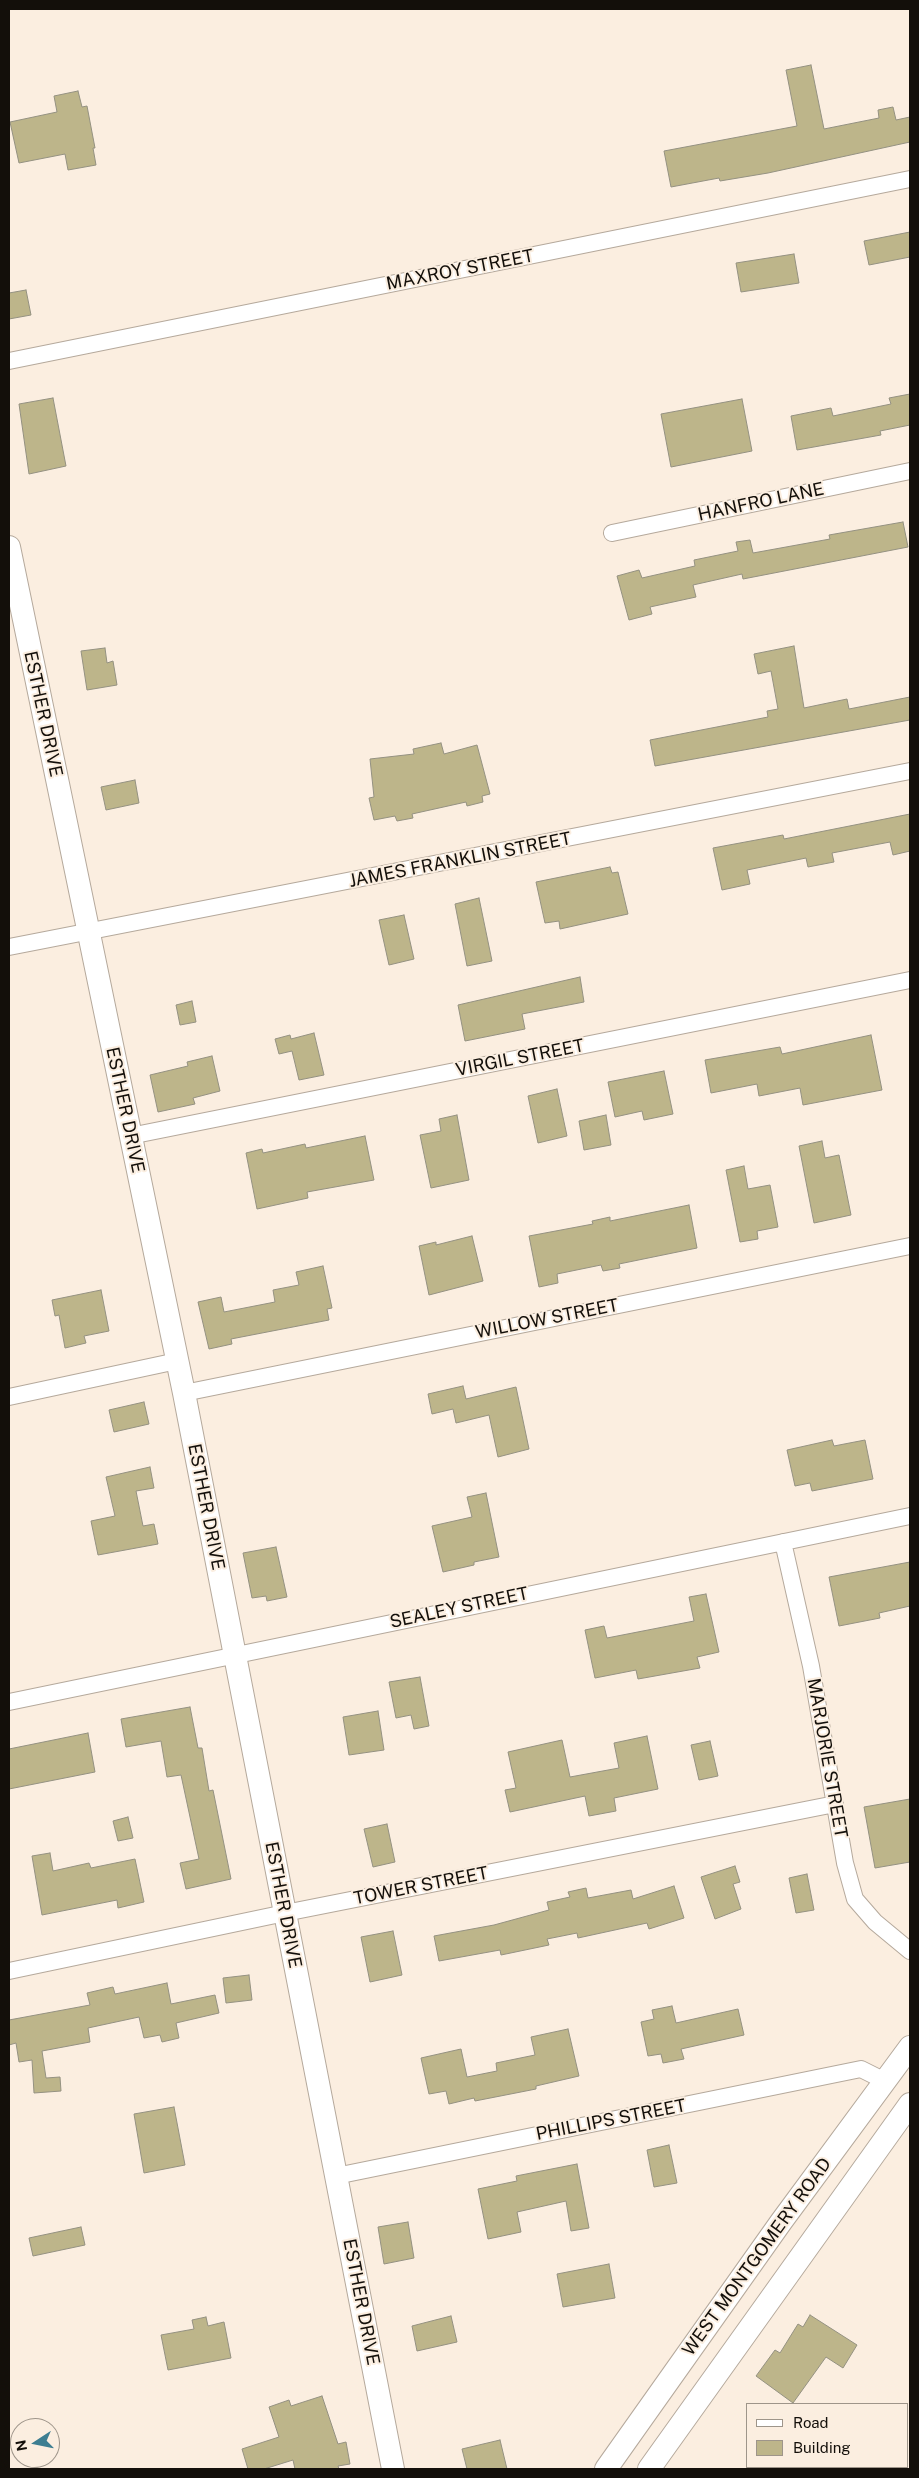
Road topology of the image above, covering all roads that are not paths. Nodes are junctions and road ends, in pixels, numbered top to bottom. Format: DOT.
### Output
graph roads {
  1 [pos="910,179"];
  2 [pos="9,361"];
  3 [pos="910,471"];
  4 [pos="612,533"];
  5 [pos="9,547"];
  6 [pos="910,771"];
  7 [pos="88,933"];
  8 [pos="9,947"];
  9 [pos="910,980"];
  10 [pos="130,1136"];
  11 [pos="910,1246"];
  12 [pos="177,1361"];
  13 [pos="184,1393"];
  14 [pos="9,1397"];
  15 [pos="910,1516"];
  16 [pos="783,1542"];
  17 [pos="235,1654"];
  18 [pos="9,1702"];
  19 [pos="835,1804"];
  20 [pos="285,1913"];
  21 [pos="910,1951"];
  22 [pos="9,1971"];
  23 [pos="910,2047"];
  24 [pos="885,2081"];
  25 [pos="910,2104"];
  26 [pos="336,2176"];
  27 [pos="781,2222"];
  28 [pos="812,2241"];
  29 [pos="393,2469"];
  30 [pos="606,2469"];
  31 [pos="649,2469"];
  1 -- 2 [label="street, MAXROY STREET"];
  3 -- 4 [label="street, HANFRO LANE"];
  5 -- 7 [label="street, ESTHER DRIVE"];
  6 -- 7 [label="street, JAMES FRANKLIN STREET"];
  7 -- 8 [label="street, JAMES FRANKLIN STREET"];
  7 -- 10 [label="street, ESTHER DRIVE"];
  9 -- 10 [label="street, VIRGIL STREET"];
  10 -- 12 [label="street, ESTHER DRIVE"];
  11 -- 13 [label="street, WILLOW STREET"];
  12 -- 13 [label="street, ESTHER DRIVE"];
  12 -- 14 [label="street"];
  13 -- 17 [label="street, ESTHER DRIVE"];
  15 -- 16 [label="street, SEALEY STREET"];
  16 -- 17 [label="street, SEALEY STREET"];
  16 -- 19 [label="street, MARJORIE STREET"];
  17 -- 18 [label="street, SEALEY STREET"];
  17 -- 20 [label="street, ESTHER DRIVE"];
  19 -- 20 [label="street, TOWER STREET"];
  19 -- 21 [label="street, MARJORIE STREET"];
  20 -- 22 [label="street, TOWER STREET"];
  20 -- 26 [label="street, ESTHER DRIVE"];
  23 -- 24 [label="street, WEST MONTGOMERY ROAD"];
  24 -- 26 [label="street, PHILLIPS STREET"];
  24 -- 27 [label="street, WEST MONTGOMERY ROAD"];
  25 -- 28 [label="street, WEST MONTGOMERY ROAD"];
  26 -- 29 [label="street, ESTHER DRIVE"];
  27 -- 28 [label="street"];
  27 -- 30 [label="street, WEST MONTGOMERY ROAD"];
  28 -- 31 [label="street, WEST MONTGOMERY ROAD"];
}
